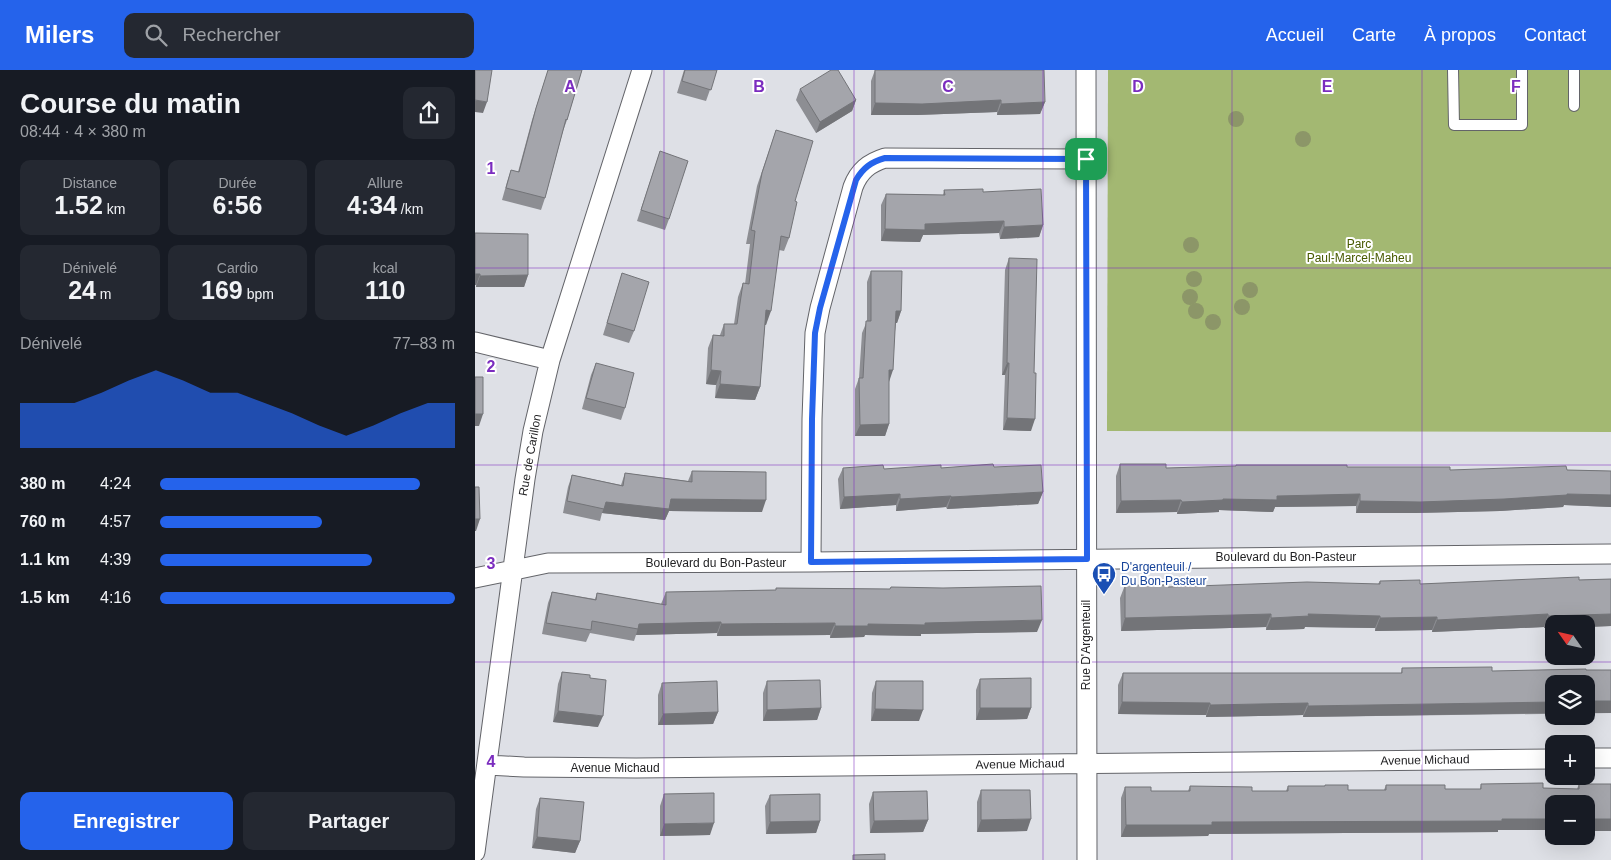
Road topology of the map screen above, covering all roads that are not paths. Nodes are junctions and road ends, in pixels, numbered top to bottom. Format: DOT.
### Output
graph roads {
  1 [pos="642,70"];
  2 [pos="1086,70"];
  3 [pos="1453,70"];
  4 [pos="1522,70"];
  5 [pos="1574,70"];
  6 [pos="1574,106"];
  7 [pos="1086,159"];
  8 [pos="475,342"];
  9 [pos="550,360"];
  10 [pos="1611,554"];
  11 [pos="1087,559"];
  12 [pos="811,562"];
  13 [pos="513,570"];
  14 [pos="475,578"];
  15 [pos="1595,758"];
  16 [pos="1611,758"];
  17 [pos="1545,759"];
  18 [pos="1086,763"];
  19 [pos="487,765"];
  20 [pos="475,852"];
  21 [pos="1087,860"];
  1 -- 9 [label="street, Rue de Carillon"];
  2 -- 7 [label="street, Rue D'Argenteuil"];
  3 -- 4 [label="lane"];
  5 -- 6 [label="lane"];
  7 -- 11 [label="street, Rue D'Argenteuil"];
  7 -- 12 [label="street"];
  8 -- 9 [label="street"];
  9 -- 13 [label="street, Rue de Carillon"];
  10 -- 11 [label="street, Boulevard du Bon-Pasteur"];
  11 -- 12 [label="street, Boulevard du Bon-Pasteur"];
  11 -- 18 [label="street, Rue D'Argenteuil"];
  12 -- 13 [label="street, Boulevard du Bon-Pasteur"];
  13 -- 14 [label="street, Boulevard du Bon-Pasteur"];
  13 -- 19 [label="street, Rue de Carillon"];
  15 -- 16 [label="street"];
  17 -- 18 [label="street, Avenue Michaud"];
  18 -- 19 [label="street, Avenue Michaud"];
  18 -- 21 [label="street, Rue D'Argenteuil"];
  19 -- 20 [label="street, Rue de Carillon"];
}
